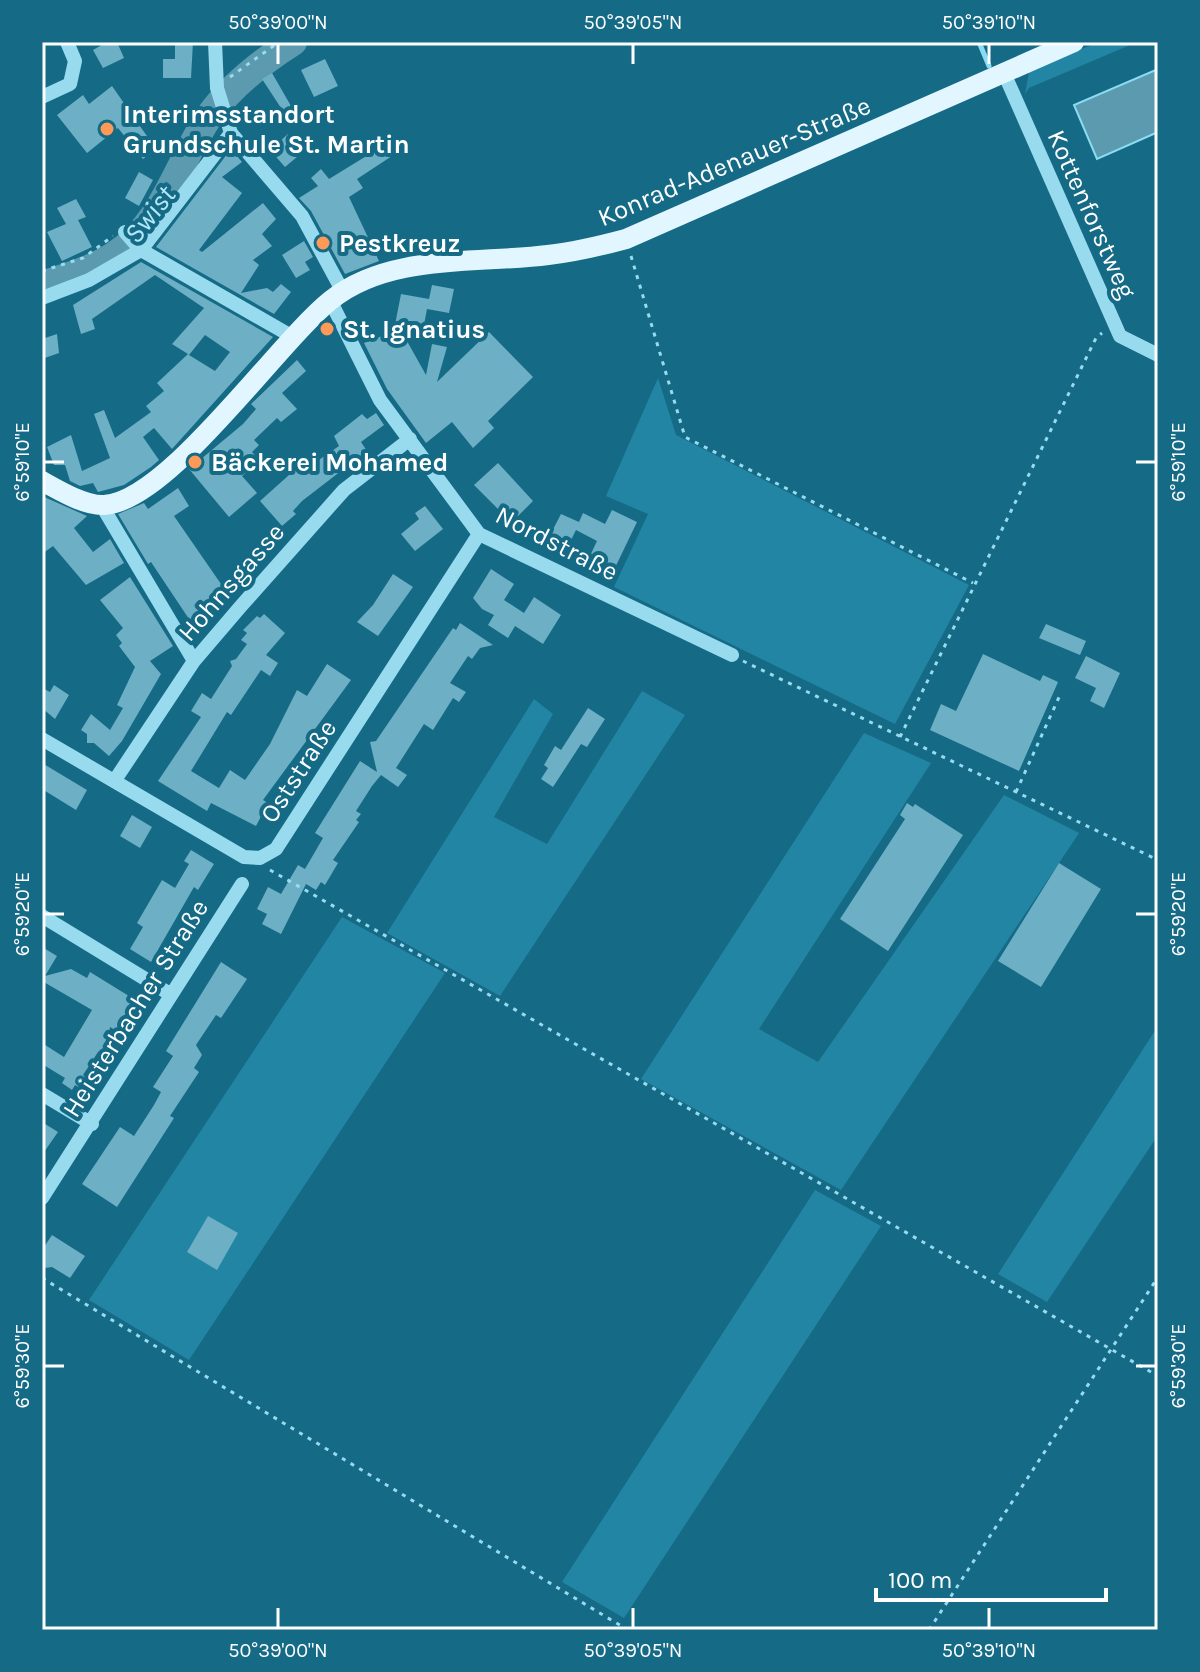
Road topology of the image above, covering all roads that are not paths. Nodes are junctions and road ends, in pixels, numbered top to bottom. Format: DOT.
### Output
graph roads {
  1 [pos="67,42"];
  2 [pos="215,42"];
  3 [pos="1074,42"];
  4 [pos="1004,73"];
  5 [pos="42,97"];
  6 [pos="231,133"];
  7 [pos="122,232"];
  8 [pos="140,249"];
  9 [pos="336,296"];
  10 [pos="42,298"];
  11 [pos="293,337"];
  12 [pos="1158,355"];
  13 [pos="410,439"];
  14 [pos="42,481"];
  15 [pos="102,506"];
  16 [pos="479,534"];
  17 [pos="732,655"];
  18 [pos="194,661"];
  19 [pos="42,739"];
  20 [pos="115,780"];
  21 [pos="242,884"];
  22 [pos="42,916"];
  23 [pos="170,994"];
  24 [pos="42,1094"];
  25 [pos="92,1124"];
  26 [pos="42,1198"];
  1 -- 5 [label="street"];
  2 -- 6 [label="street, Nordstraße"];
  3 -- 4 [label="main road, Konrad-Adenauer-Straße"];
  4 -- 9 [label="main road, Konrad-Adenauer-Straße"];
  4 -- 12 [label="street, Kottenforstweg"];
  6 -- 8 [label="street"];
  6 -- 9 [label="street, Nordstraße"];
  7 -- 8 [label="street"];
  8 -- 10 [label="street"];
  8 -- 11 [label="street"];
  9 -- 11 [label="main road, Konrad-Adenauer-Straße"];
  9 -- 13 [label="street, Nordstraße"];
  11 -- 15 [label="main road, Konrad-Adenauer-Straße"];
  13 -- 16 [label="street, Nordstraße"];
  13 -- 18 [label="street, Hohnsgasse"];
  14 -- 15 [label="main road"];
  15 -- 18 [label="street"];
  16 -- 17 [label="street, Nordstraße"];
  16 -- 20 [label="street, Oststraße"];
  18 -- 20 [label="street, Hohnsgasse"];
  19 -- 20 [label="street, Oststraße"];
  21 -- 23 [label="street, Heisterbacher Straße"];
  22 -- 23 [label="street"];
  23 -- 25 [label="street, Heisterbacher Straße"];
  24 -- 25 [label="street"];
  25 -- 26 [label="street, Heisterbacher Straße"];
}
